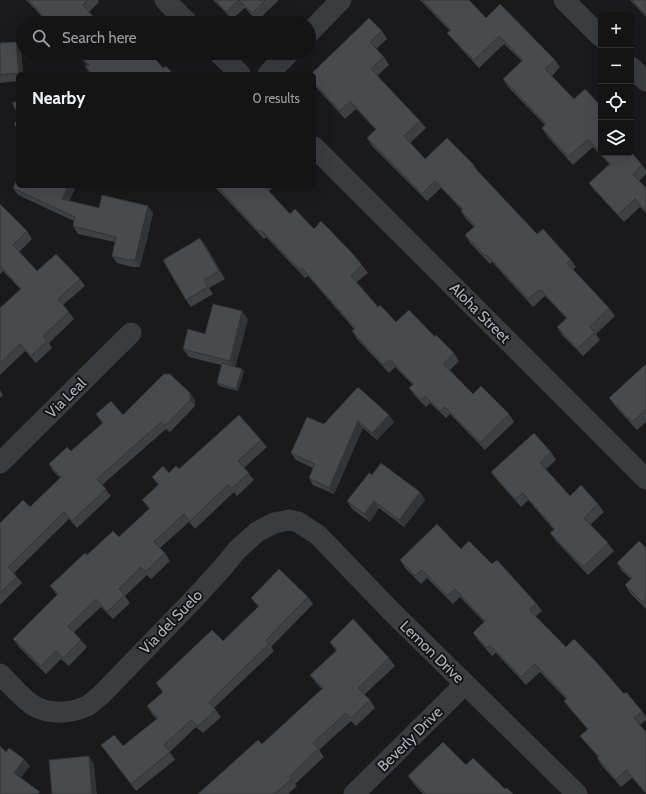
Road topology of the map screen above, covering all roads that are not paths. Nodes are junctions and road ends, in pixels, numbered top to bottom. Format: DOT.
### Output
graph roads {
  1 [pos="165,0"];
  2 [pos="341,0"];
  3 [pos="564,0"];
  4 [pos="181,16"];
  5 [pos="316,25"];
  6 [pos="598,34"];
  7 [pos="226,60"];
  8 [pos="282,60"];
  9 [pos="634,70"];
  10 [pos="238,72"];
  11 [pos="270,72"];
  12 [pos="646,82"];
  13 [pos="316,149"];
  14 [pos="131,333"];
  15 [pos="0,463"];
  16 [pos="646,479"];
  17 [pos="283,521"];
  18 [pos="0,674"];
  19 [pos="465,684"];
  20 [pos="354,794"];
  21 [pos="577,794"];
  1 -- 4 [label="street"];
  2 -- 5 [label="street"];
  3 -- 6 [label="street"];
  7 -- 10 [label="street"];
  8 -- 11 [label="street"];
  9 -- 12 [label="street"];
  13 -- 16 [label="street, Aloha Street"];
  14 -- 15 [label="street, Via Leal"];
  17 -- 18 [label="street, Via del Suelo"];
  17 -- 19 [label="street, Lemon Drive"];
  19 -- 20 [label="street, Beverly Drive"];
  19 -- 21 [label="street, Lemon Drive"];
}
